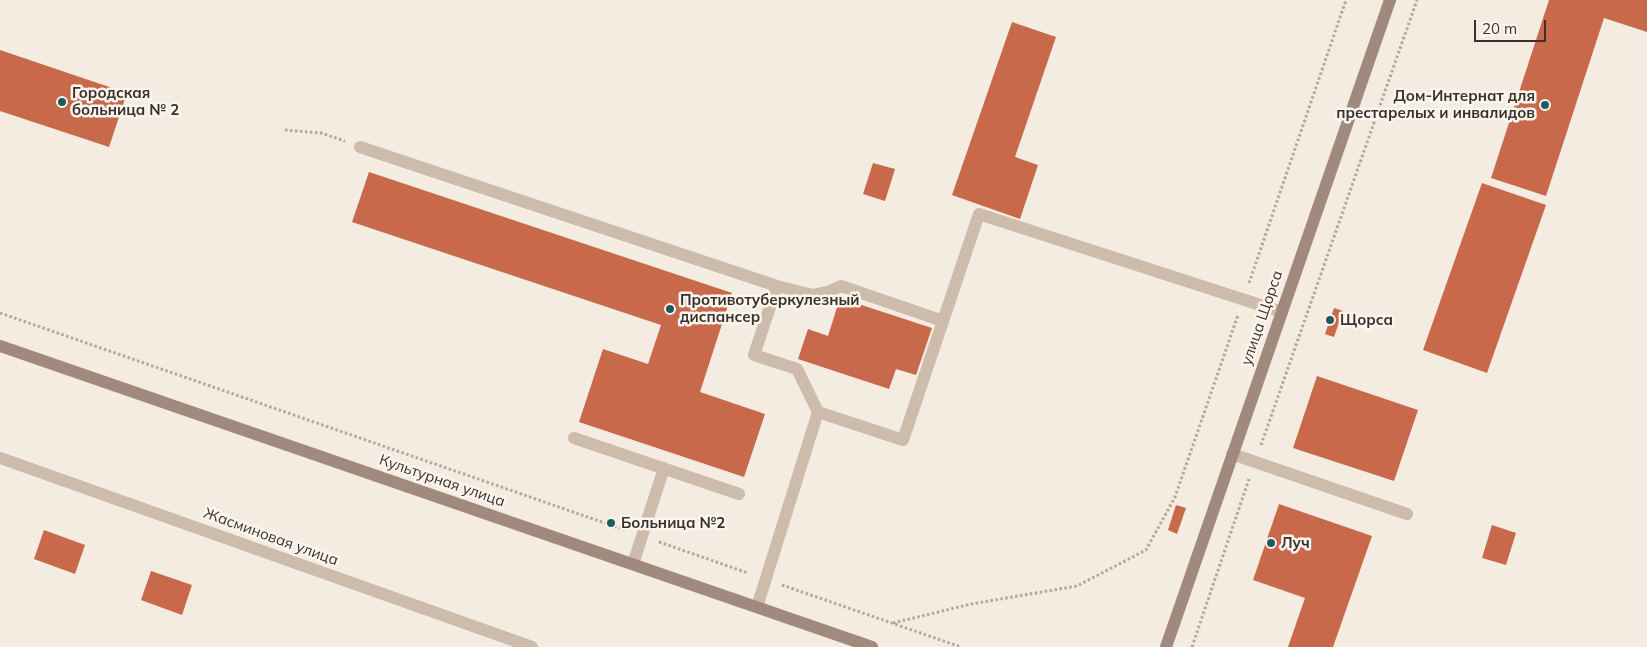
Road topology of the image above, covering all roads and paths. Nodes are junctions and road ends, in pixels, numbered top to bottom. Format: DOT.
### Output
graph roads {
  1 [pos="1346,0"];
  2 [pos="1390,0"];
  3 [pos="1417,0"];
  4 [pos="285,130"];
  5 [pos="360,146"];
  6 [pos="777,286"];
  7 [pos="1243,300"];
  8 [pos="1282,312"];
  9 [pos="0,313"];
  10 [pos="943,321"];
  11 [pos="0,346"];
  12 [pos="818,412"];
  13 [pos="574,438"];
  14 [pos="1232,454"];
  15 [pos="0,458"];
  16 [pos="1255,462"];
  17 [pos="664,468"];
  18 [pos="739,494"];
  19 [pos="1407,514"];
  20 [pos="642,536"];
  21 [pos="633,564"];
  22 [pos="766,579"];
  23 [pos="757,607"];
  24 [pos="892,623"];
  25 [pos="532,647"];
  26 [pos="872,647"];
  27 [pos="961,647"];
  28 [pos="1166,647"];
  29 [pos="1192,647"];
  1 -- 7 [label="path"];
  2 -- 8 [label="street, улица Щорса"];
  3 -- 16 [label="path"];
  4 -- 5 [label="path"];
  5 -- 6 [label="lane"];
  6 -- 10 [label="lane"];
  6 -- 12 [label="lane"];
  7 -- 8 [label="lane"];
  7 -- 10 [label="lane"];
  7 -- 24 [label="path"];
  8 -- 14 [label="street, улица Щорса"];
  9 -- 20 [label="path"];
  10 -- 12 [label="lane"];
  11 -- 21 [label="street, Культурная улица"];
  12 -- 22 [label="lane"];
  13 -- 17 [label="lane"];
  14 -- 16 [label="lane"];
  14 -- 28 [label="street, улица Щорса"];
  15 -- 25 [label="lane, Жасминовая улица"];
  16 -- 19 [label="lane"];
  16 -- 29 [label="path"];
  17 -- 18 [label="lane"];
  17 -- 20 [label="lane"];
  20 -- 21 [label="lane"];
  20 -- 22 [label="path"];
  21 -- 23 [label="street, Культурная улица"];
  22 -- 23 [label="lane"];
  22 -- 24 [label="path"];
  23 -- 26 [label="street, Культурная улица"];
  24 -- 27 [label="path"];
}
